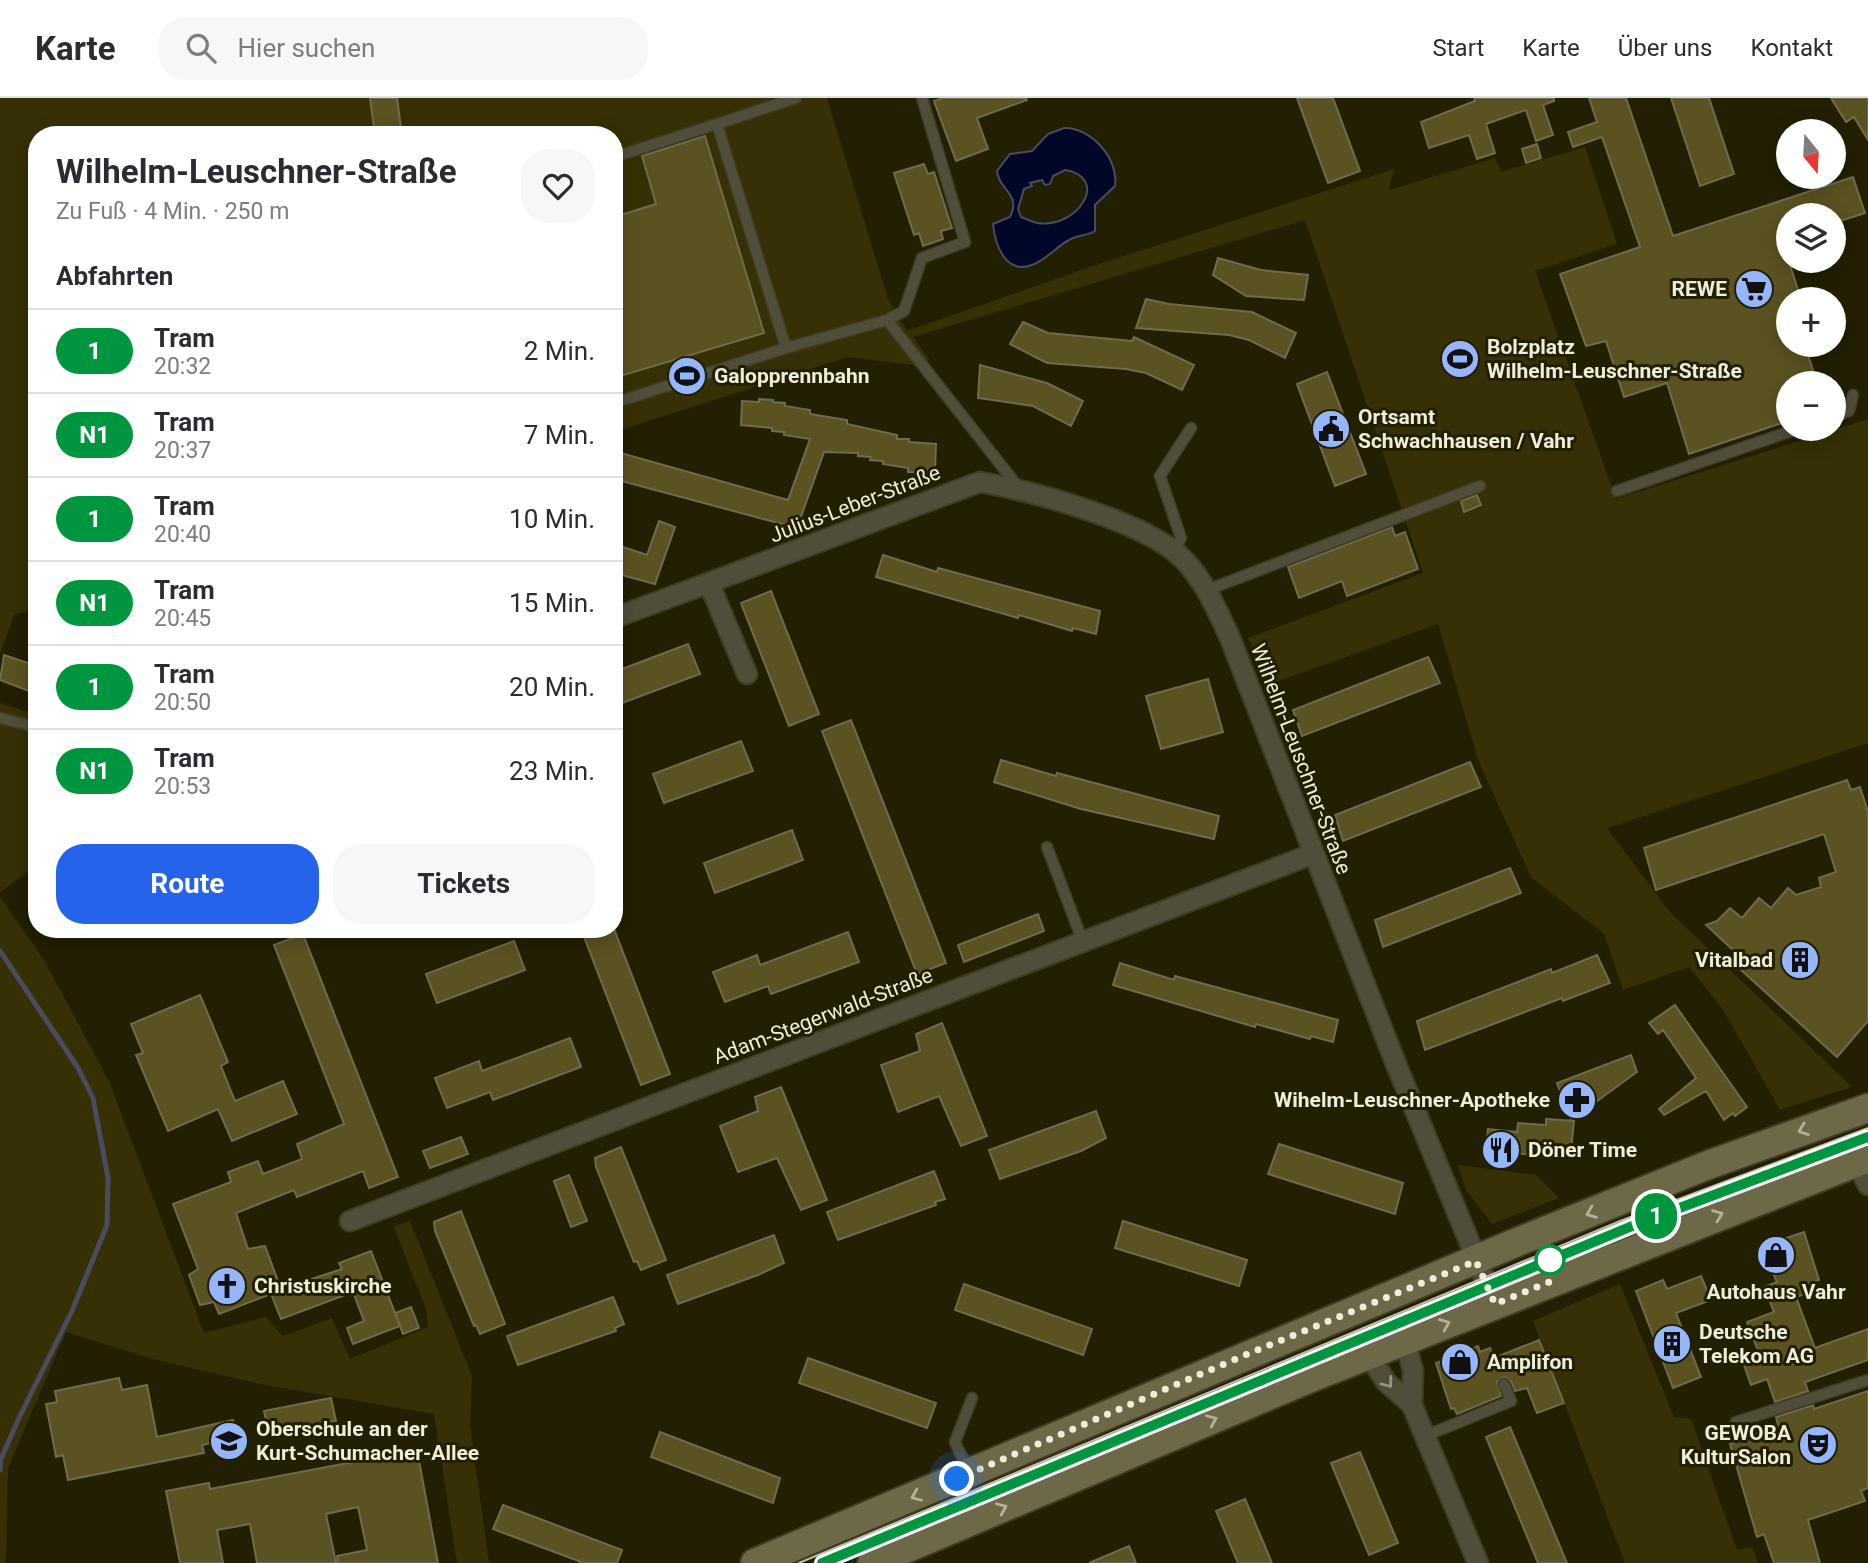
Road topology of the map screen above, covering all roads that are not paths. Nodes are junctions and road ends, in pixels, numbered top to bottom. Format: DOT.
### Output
graph roads {
  1 [pos="796,98"];
  2 [pos="922,98"];
  3 [pos="717,124"];
  4 [pos="623,154"];
  5 [pos="887,320"];
  6 [pos="786,348"];
  7 [pos="1853,395"];
  8 [pos="623,399"];
  9 [pos="1846,412"];
  10 [pos="1191,428"];
  11 [pos="1776,436"];
  12 [pos="1480,486"];
  13 [pos="1020,488"];
  14 [pos="1617,491"];
  15 [pos="1174,551"];
  16 [pos="709,583"];
  17 [pos="1207,590"];
  18 [pos="623,615"];
  19 [pos="747,674"];
  20 [pos="0,718"];
  21 [pos="28,725"];
  22 [pos="1047,847"];
  23 [pos="1312,854"];
  24 [pos="1083,942"];
  25 [pos="1868,1108"];
  26 [pos="1864,1168"];
  27 [pos="350,1221"];
  28 [pos="1476,1261"];
  29 [pos="1495,1304"];
  30 [pos="1405,1340"];
  31 [pos="1369,1355"];
  32 [pos="1868,1380"];
  33 [pos="1504,1384"];
  34 [pos="972,1398"];
  35 [pos="1412,1405"];
  36 [pos="1736,1423"];
  37 [pos="1425,1436"];
  38 [pos="969,1474"];
  39 [pos="755,1563"];
  40 [pos="872,1563"];
  41 [pos="1478,1563"];
  1 -- 3 [label="lane"];
  2 -- 5 [label="lane"];
  3 -- 4 [label="lane"];
  3 -- 6 [label="lane"];
  5 -- 6 [label="lane"];
  5 -- 13 [label="lane"];
  6 -- 8 [label="lane"];
  7 -- 9 [label="lane"];
  10 -- 15 [label="lane"];
  11 -- 14 [label="lane"];
  12 -- 17 [label="lane"];
  13 -- 15 [label="street, Wilhelm-Leuschner-Straße"];
  13 -- 16 [label="street, Julius-Leber-Straße"];
  15 -- 17 [label="street, Wilhelm-Leuschner-Straße"];
  16 -- 18 [label="street, Julius-Leber-Straße"];
  16 -- 19 [label="street"];
  17 -- 23 [label="street, Wilhelm-Leuschner-Straße"];
  20 -- 21 [label="lane"];
  22 -- 24 [label="lane"];
  23 -- 24 [label="street, Adam-Stegerwald-Straße"];
  23 -- 28 [label="street, Wilhelm-Leuschner-Straße"];
  24 -- 27 [label="street, Adam-Stegerwald-Straße"];
  25 -- 28 [label="street, one-way"];
  29 -- 26 [label="street, one-way"];
  28 -- 29 [label="street, Wilhelm-Leuschner-Straße"];
  28 -- 38 [label="street"];
  30 -- 29 [label="street, one-way"];
  30 -- 31 [label="street"];
  30 -- 35 [label="street"];
  31 -- 35 [label="street, one-way"];
  40 -- 31 [label="street, one-way"];
  32 -- 36 [label="lane"];
  33 -- 37 [label="lane"];
  34 -- 38 [label="lane"];
  35 -- 37 [label="street"];
  37 -- 41 [label="street"];
  38 -- 39 [label="street, one-way"];
}
